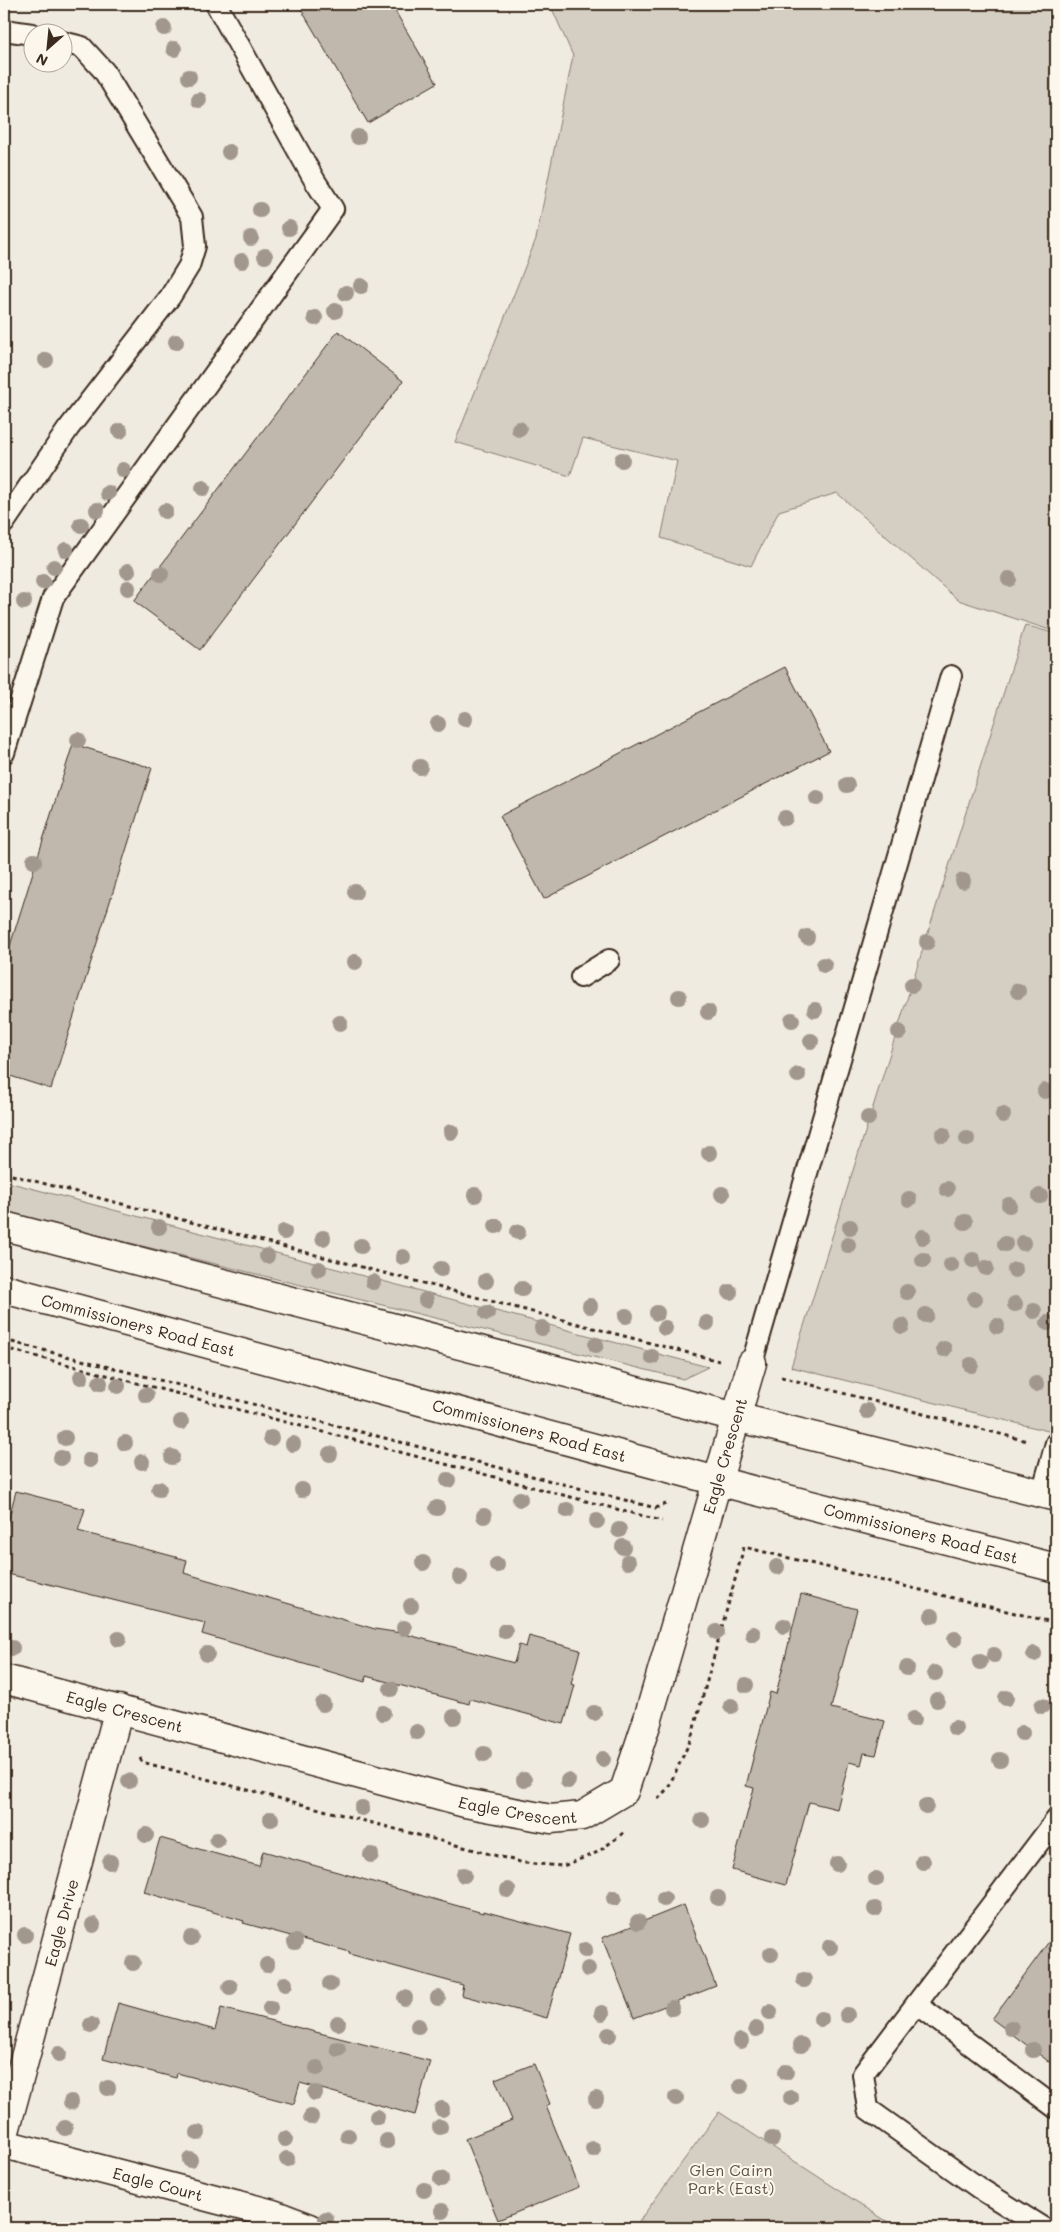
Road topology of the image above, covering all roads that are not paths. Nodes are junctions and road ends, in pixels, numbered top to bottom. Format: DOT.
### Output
graph roads {
  1 [pos="216,4"];
  2 [pos="4,30"];
  3 [pos="22,33"];
  4 [pos="72,44"];
  5 [pos="4,523"];
  6 [pos="951,676"];
  7 [pos="4,753"];
  8 [pos="609,960"];
  9 [pos="581,977"];
  10 [pos="4,1226"];
  11 [pos="4,1289"];
  12 [pos="751,1366"];
  13 [pos="736,1417"];
  14 [pos="1055,1445"];
  15 [pos="717,1481"];
  16 [pos="1049,1495"];
  17 [pos="1056,1568"];
  18 [pos="4,1678"];
  19 [pos="118,1709"];
  20 [pos="1056,1820"];
  21 [pos="916,2004"];
  22 [pos="1056,2108"];
  23 [pos="4,2135"];
  24 [pos="4,2144"];
  25 [pos="310,2228"];
  26 [pos="1043,2228"];
  1 -- 7 [label="lane"];
  2 -- 3 [label="lane"];
  4 -- 5 [label="lane"];
  6 -- 12 [label="lane"];
  8 -- 9 [label="lane"];
  10 -- 13 [label="main road"];
  11 -- 15 [label="main road, Commissioners Road East"];
  12 -- 13 [label="main road, Eagle Crescent"];
  13 -- 15 [label="main road, Eagle Crescent"];
  13 -- 16 [label="main road"];
  14 -- 16 [label="lane"];
  15 -- 17 [label="main road, Commissioners Road East"];
  15 -- 19 [label="main road, Eagle Crescent"];
  18 -- 19 [label="main road, Eagle Crescent"];
  19 -- 23 [label="main road, Eagle Drive"];
  20 -- 21 [label="lane"];
  21 -- 22 [label="lane"];
  21 -- 26 [label="lane"];
  24 -- 25 [label="main road, Eagle Court"];
}
